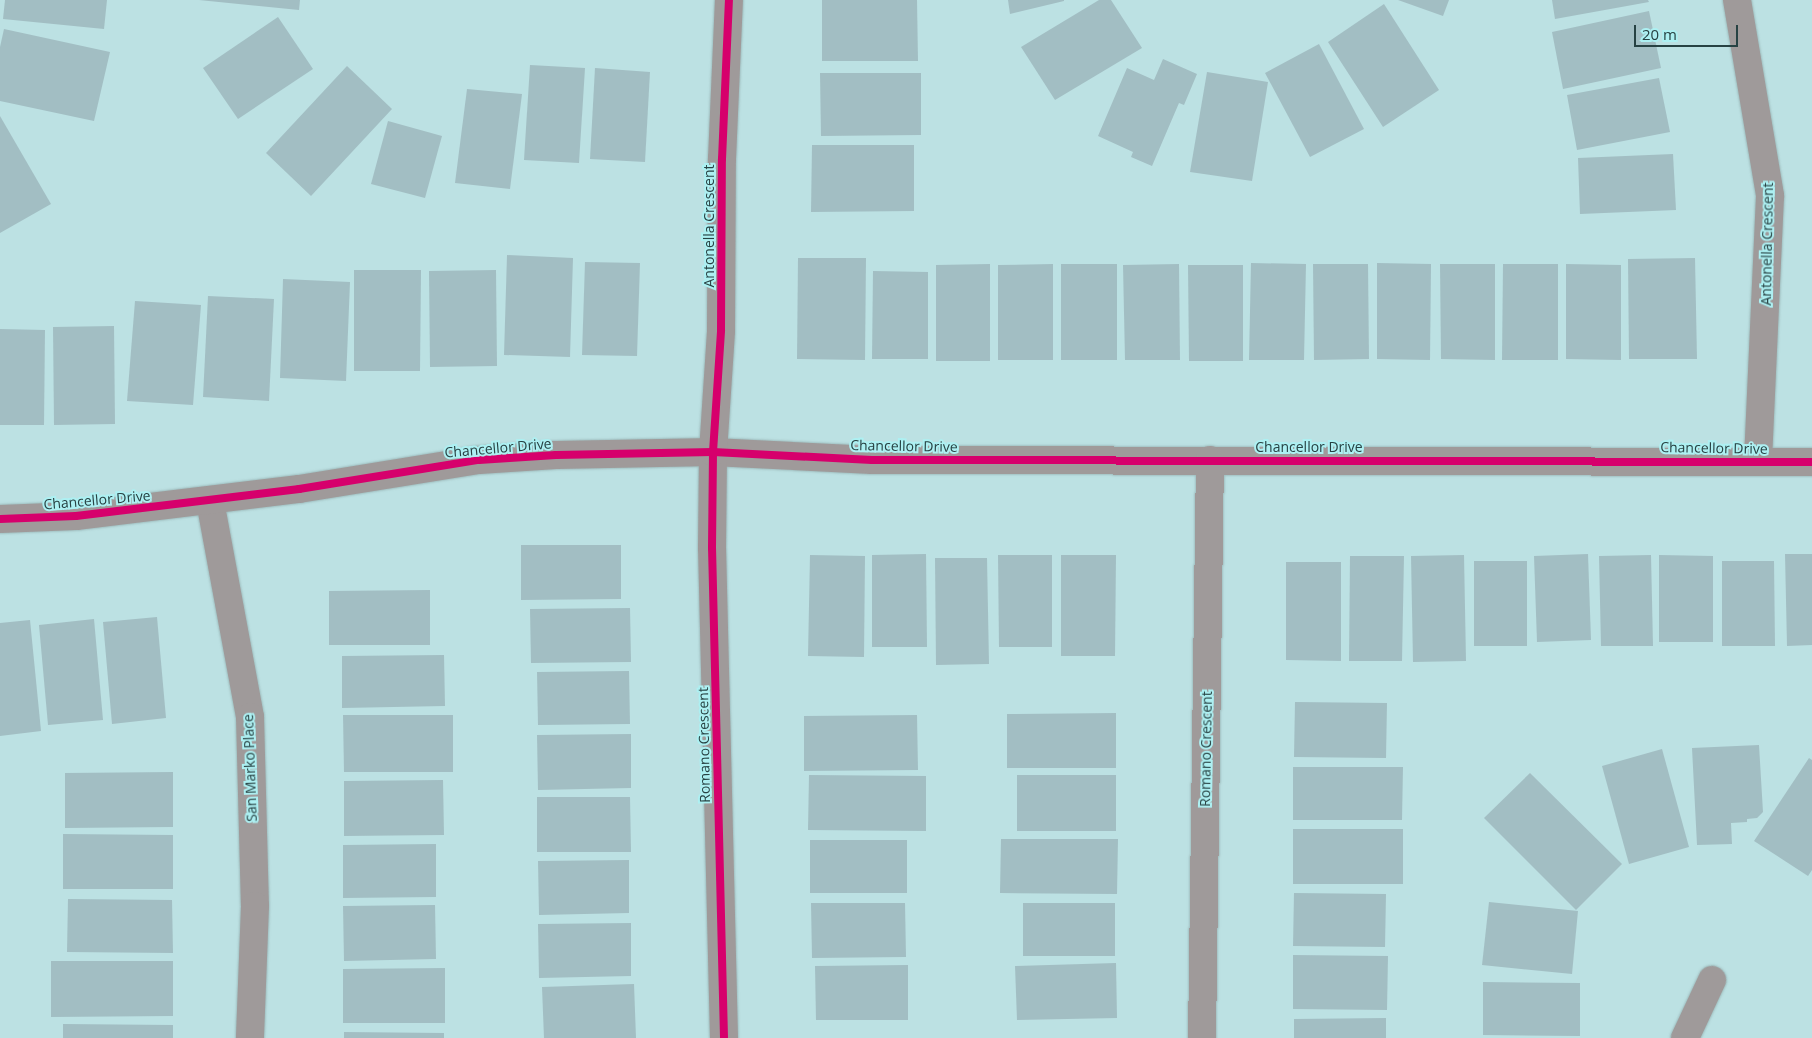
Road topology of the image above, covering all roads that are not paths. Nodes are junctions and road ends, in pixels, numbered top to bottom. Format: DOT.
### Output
graph roads {
  1 [pos="730,0"];
  2 [pos="1737,0"];
  3 [pos="713,452"];
  4 [pos="1210,460"];
  5 [pos="1758,461"];
  6 [pos="1812,462"];
  7 [pos="210,501"];
  8 [pos="0,519"];
  9 [pos="1712,980"];
  10 [pos="250,1038"];
  11 [pos="724,1038"];
  12 [pos="1202,1038"];
  13 [pos="1685,1038"];
  1 -- 3 [label="street, Antonella Crescent"];
  2 -- 5 [label="street, Antonella Crescent"];
  3 -- 4 [label="street, Chancellor Drive"];
  3 -- 7 [label="street, Chancellor Drive"];
  3 -- 11 [label="street, Romano Crescent"];
  4 -- 5 [label="street, Chancellor Drive"];
  4 -- 12 [label="street, Romano Crescent"];
  5 -- 6 [label="street, Chancellor Drive"];
  7 -- 8 [label="street, Chancellor Drive"];
  7 -- 10 [label="street, San Marko Place"];
  9 -- 13 [label="street"];
}
